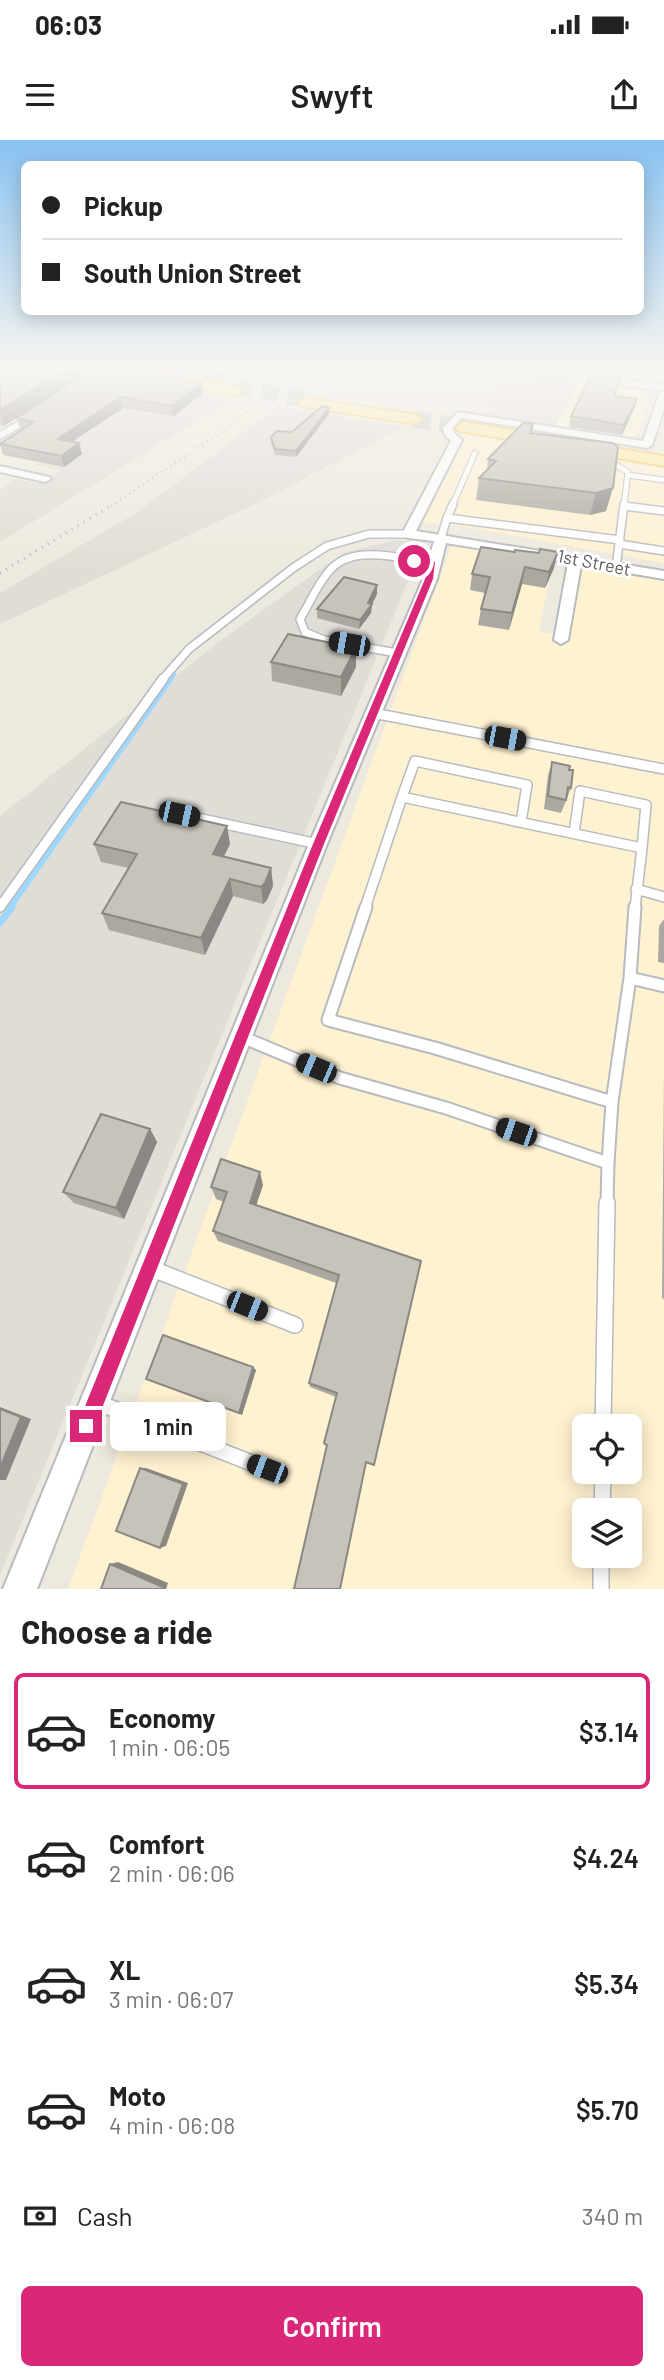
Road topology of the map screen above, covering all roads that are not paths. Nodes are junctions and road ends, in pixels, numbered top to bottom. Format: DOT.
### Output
graph roads {
  1 [pos="454,438"];
  2 [pos="534,438"];
  3 [pos="562,438"];
  4 [pos="601,438"];
  5 [pos="649,438"];
  6 [pos="475,453"];
  7 [pos="664,454"];
  8 [pos="583,456"];
  9 [pos="664,461"];
  10 [pos="0,470"];
  11 [pos="628,475"];
  12 [pos="45,479"];
  13 [pos="664,480"];
  14 [pos="624,506"];
  15 [pos="664,511"];
  16 [pos="447,517"];
  17 [pos="408,534"];
  18 [pos="441,538"];
  19 [pos="619,542"];
  20 [pos="664,551"];
  21 [pos="575,560"];
  22 [pos="433,563"];
  23 [pos="616,568"];
  24 [pos="664,575"];
  25 [pos="561,640"];
  26 [pos="397,653"];
  27 [pos="373,713"];
  28 [pos="664,769"];
  29 [pos="402,797"];
  30 [pos="179,814"];
  31 [pos="521,821"];
  32 [pos="574,833"];
  33 [pos="318,844"];
  34 [pos="642,848"];
  35 [pos="636,889"];
  36 [pos="664,897"];
  37 [pos="0,907"];
  38 [pos="630,978"];
  39 [pos="664,986"];
  40 [pos="242,1037"];
  41 [pos="612,1102"];
  42 [pos="608,1163"];
  43 [pos="150,1268"];
  44 [pos="295,1325"];
  45 [pos="96,1402"];
  46 [pos="603,1414"];
  47 [pos="267,1469"];
  48 [pos="601,1568"];
  49 [pos="20,1589"];
  50 [pos="601,1589"];
  1 -- 17 [label="street"];
  2 -- 9 [label="main road"];
  3 -- 7 [label="main road"];
  4 -- 5 [label="street"];
  6 -- 16 [label="lane"];
  8 -- 11 [label="lane"];
  10 -- 12 [label="street"];
  11 -- 13 [label="lane"];
  11 -- 14 [label="lane"];
  14 -- 15 [label="lane"];
  14 -- 19 [label="lane"];
  16 -- 18 [label="lane"];
  16 -- 19 [label="lane"];
  17 -- 18 [label="street, 1st Street"];
  17 -- 37 [label="lane"];
  18 -- 21 [label="street, 1st Street"];
  18 -- 22 [label="street"];
  19 -- 20 [label="lane"];
  19 -- 23 [label="lane"];
  21 -- 23 [label="street, 1st Street"];
  21 -- 25 [label="street"];
  22 -- 26 [label="street"];
  22 -- 26 [label="lane"];
  23 -- 24 [label="street, 1st Street"];
  26 -- 27 [label="street"];
  27 -- 28 [label="lane"];
  27 -- 33 [label="street"];
  29 -- 31 [label="lane"];
  29 -- 31 [label="lane"];
  29 -- 41 [label="lane"];
  30 -- 33 [label="lane"];
  31 -- 32 [label="lane"];
  32 -- 34 [label="lane"];
  32 -- 34 [label="lane"];
  33 -- 40 [label="street"];
  34 -- 35 [label="lane"];
  35 -- 36 [label="lane"];
  35 -- 38 [label="lane"];
  38 -- 39 [label="lane"];
  38 -- 41 [label="lane"];
  40 -- 42 [label="lane"];
  40 -- 43 [label="street"];
  41 -- 42 [label="lane"];
  42 -- 46 [label="lane"];
  43 -- 44 [label="lane"];
  43 -- 45 [label="street"];
  45 -- 47 [label="lane"];
  45 -- 49 [label="street"];
  48 -- 50 [label="lane"];
}
